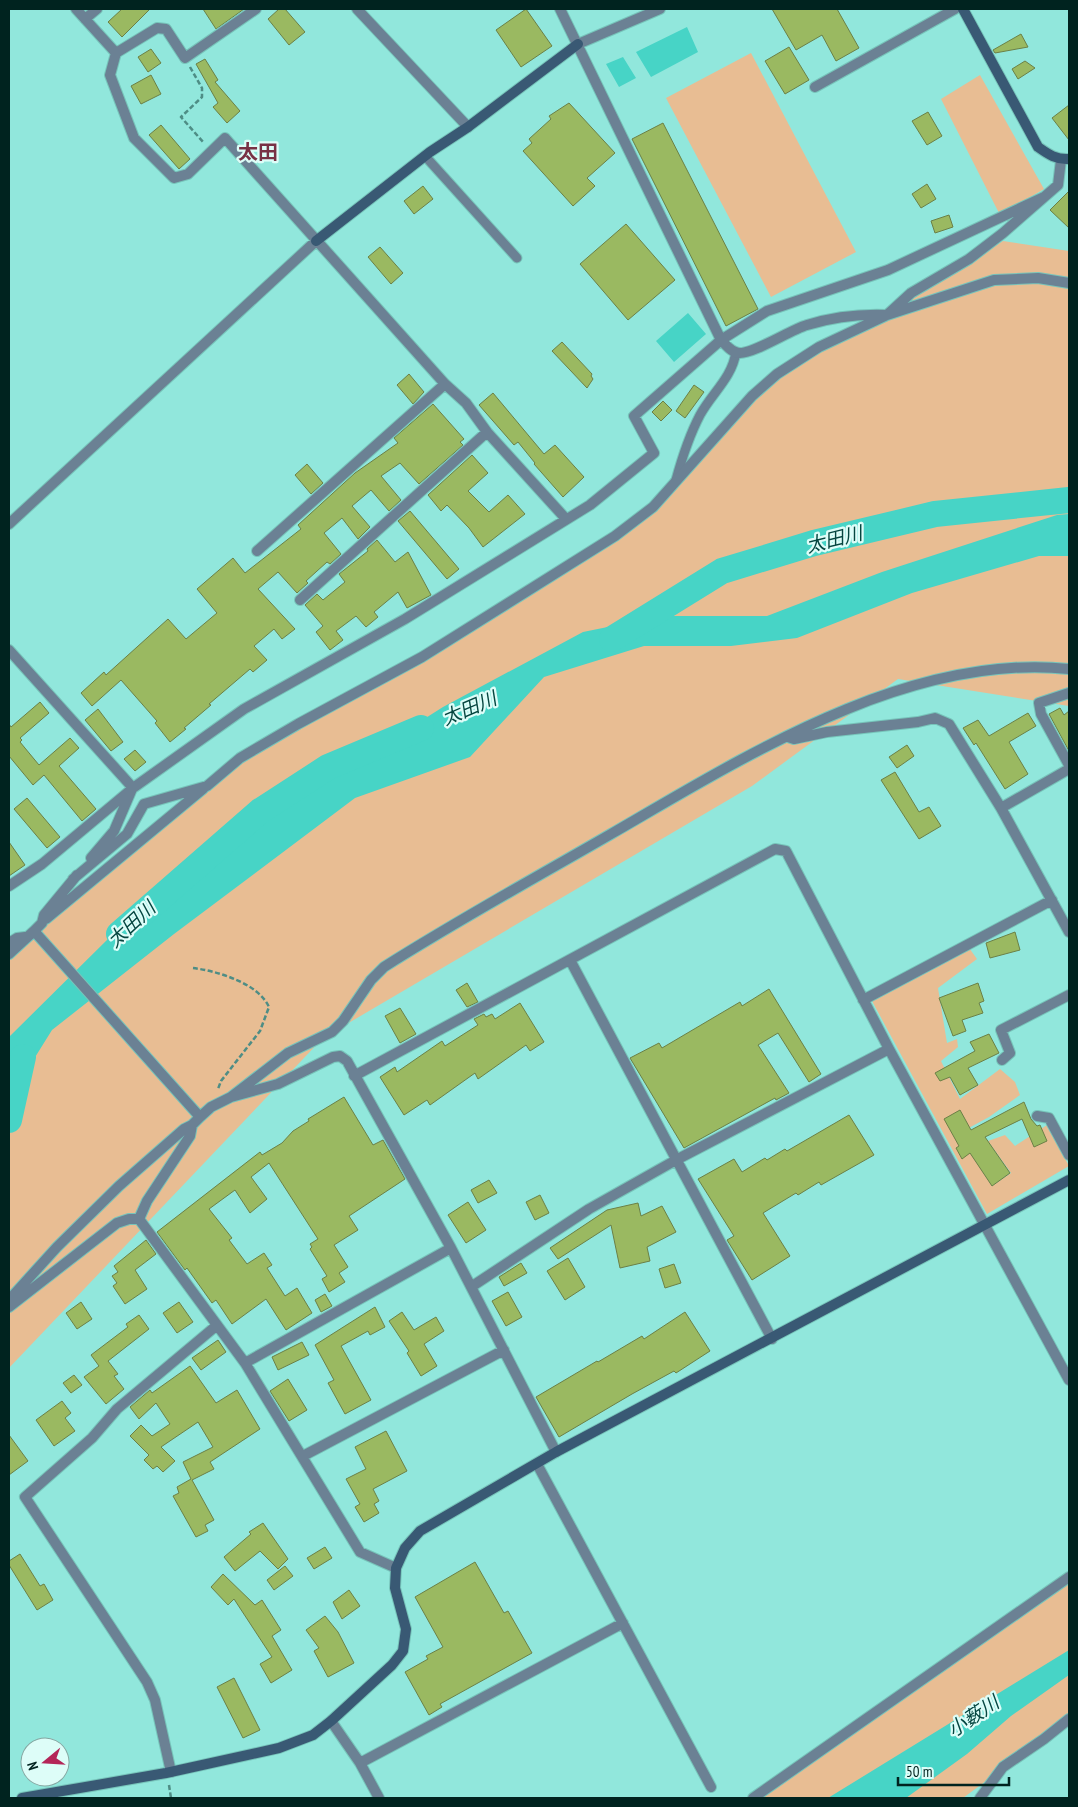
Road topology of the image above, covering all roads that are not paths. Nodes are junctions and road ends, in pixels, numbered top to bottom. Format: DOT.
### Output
graph roads {
  1 [pos="76,9"];
  2 [pos="97,9"];
  3 [pos="256,9"];
  4 [pos="358,9"];
  5 [pos="560,9"];
  6 [pos="660,9"];
  7 [pos="955,9"];
  8 [pos="963,9"];
  9 [pos="85,19"];
  10 [pos="578,44"];
  11 [pos="116,53"];
  12 [pos="815,87"];
  13 [pos="468,127"];
  14 [pos="425,156"];
  15 [pos="1065,159"];
  16 [pos="1044,197"];
  17 [pos="316,241"];
  18 [pos="517,258"];
  19 [pos="1069,283"];
  20 [pos="887,314"];
  21 [pos="721,340"];
  22 [pos="736,352"];
  23 [pos="445,384"];
  24 [pos="488,432"];
  25 [pos="676,483"];
  26 [pos="566,519"];
  27 [pos="9,524"];
  28 [pos="257,551"];
  29 [pos="300,600"];
  30 [pos="9,650"];
  31 [pos="1069,669"];
  32 [pos="1069,693"];
  33 [pos="787,737"];
  34 [pos="1069,765"];
  35 [pos="1069,769"];
  36 [pos="207,786"];
  37 [pos="133,788"];
  38 [pos="1001,808"];
  39 [pos="73,879"];
  40 [pos="9,886"];
  41 [pos="1052,900"];
  42 [pos="42,923"];
  43 [pos="1069,932"];
  44 [pos="33,935"];
  45 [pos="9,943"];
  46 [pos="9,954"];
  47 [pos="570,960"];
  48 [pos="1069,996"];
  49 [pos="863,1000"];
  50 [pos="889,1049"];
  51 [pos="1002,1060"];
  52 [pos="354,1076"];
  53 [pos="231,1098"];
  54 [pos="1037,1116"];
  55 [pos="195,1118"];
  56 [pos="1069,1155"];
  57 [pos="676,1160"];
  58 [pos="1069,1180"];
  59 [pos="138,1219"];
  60 [pos="985,1226"];
  61 [pos="451,1248"];
  62 [pos="471,1287"];
  63 [pos="9,1300"];
  64 [pos="9,1307"];
  65 [pos="216,1326"];
  66 [pos="772,1339"];
  67 [pos="504,1350"];
  68 [pos="245,1363"];
  69 [pos="1069,1380"];
  70 [pos="556,1452"];
  71 [pos="303,1456"];
  72 [pos="537,1464"];
  73 [pos="396,1568"];
  74 [pos="1069,1577"];
  75 [pos="623,1623"];
  76 [pos="1069,1719"];
  77 [pos="331,1721"];
  78 [pos="360,1763"];
  79 [pos="172,1772"];
  80 [pos="711,1787"];
  81 [pos="22,1798"];
  82 [pos="379,1798"];
  83 [pos="753,1798"];
  84 [pos="980,1798"];
  1 -- 9 [label="street"];
  2 -- 9 [label="street"];
  3 -- 11 [label="street"];
  4 -- 13 [label="street"];
  5 -- 10 [label="street"];
  6 -- 10 [label="street"];
  7 -- 12 [label="street"];
  8 -- 15 [label="street"];
  9 -- 11 [label="street"];
  10 -- 13 [label="street"];
  10 -- 21 [label="street"];
  11 -- 17 [label="street"];
  13 -- 14 [label="street"];
  14 -- 17 [label="street"];
  14 -- 18 [label="lane"];
  15 -- 16 [label="street"];
  16 -- 20 [label="street"];
  16 -- 21 [label="street"];
  17 -- 23 [label="street"];
  17 -- 27 [label="street"];
  19 -- 20 [label="street"];
  20 -- 22 [label="street"];
  20 -- 25 [label="street"];
  21 -- 22 [label="street"];
  21 -- 26 [label="street"];
  22 -- 25 [label="lane"];
  23 -- 24 [label="street"];
  23 -- 28 [label="street"];
  24 -- 26 [label="street"];
  24 -- 29 [label="street"];
  25 -- 36 [label="street"];
  26 -- 37 [label="street"];
  30 -- 37 [label="street"];
  31 -- 33 [label="street"];
  32 -- 34 [label="street"];
  33 -- 38 [label="street"];
  33 -- 53 [label="street"];
  35 -- 38 [label="street"];
  36 -- 39 [label="street"];
  36 -- 42 [label="street"];
  37 -- 39 [label="street"];
  37 -- 40 [label="street"];
  38 -- 41 [label="street"];
  39 -- 42 [label="street"];
  41 -- 43 [label="street"];
  41 -- 49 [label="street"];
  42 -- 44 [label="street"];
  44 -- 45 [label="street"];
  44 -- 46 [label="street"];
  44 -- 55 [label="street"];
  47 -- 49 [label="street"];
  47 -- 52 [label="street"];
  47 -- 57 [label="street"];
  48 -- 51 [label="street"];
  49 -- 50 [label="street"];
  50 -- 57 [label="street"];
  50 -- 60 [label="street"];
  52 -- 53 [label="street"];
  52 -- 61 [label="street"];
  53 -- 55 [label="street"];
  54 -- 56 [label="street"];
  55 -- 59 [label="street"];
  55 -- 63 [label="street"];
  57 -- 62 [label="street"];
  57 -- 66 [label="street"];
  58 -- 60 [label="street"];
  59 -- 64 [label="street"];
  59 -- 65 [label="street"];
  60 -- 66 [label="street"];
  60 -- 69 [label="street"];
  61 -- 62 [label="street"];
  61 -- 68 [label="street"];
  62 -- 67 [label="street"];
  65 -- 68 [label="street"];
  65 -- 79 [label="street"];
  66 -- 70 [label="street"];
  67 -- 70 [label="street"];
  67 -- 71 [label="street"];
  68 -- 71 [label="street"];
  70 -- 72 [label="street"];
  71 -- 73 [label="street"];
  72 -- 73 [label="street"];
  72 -- 75 [label="street"];
  73 -- 77 [label="street"];
  74 -- 83 [label="street"];
  75 -- 78 [label="street"];
  75 -- 80 [label="street"];
  76 -- 84 [label="street"];
  77 -- 78 [label="street"];
  77 -- 79 [label="street"];
  78 -- 82 [label="street"];
  79 -- 81 [label="street"];
}
